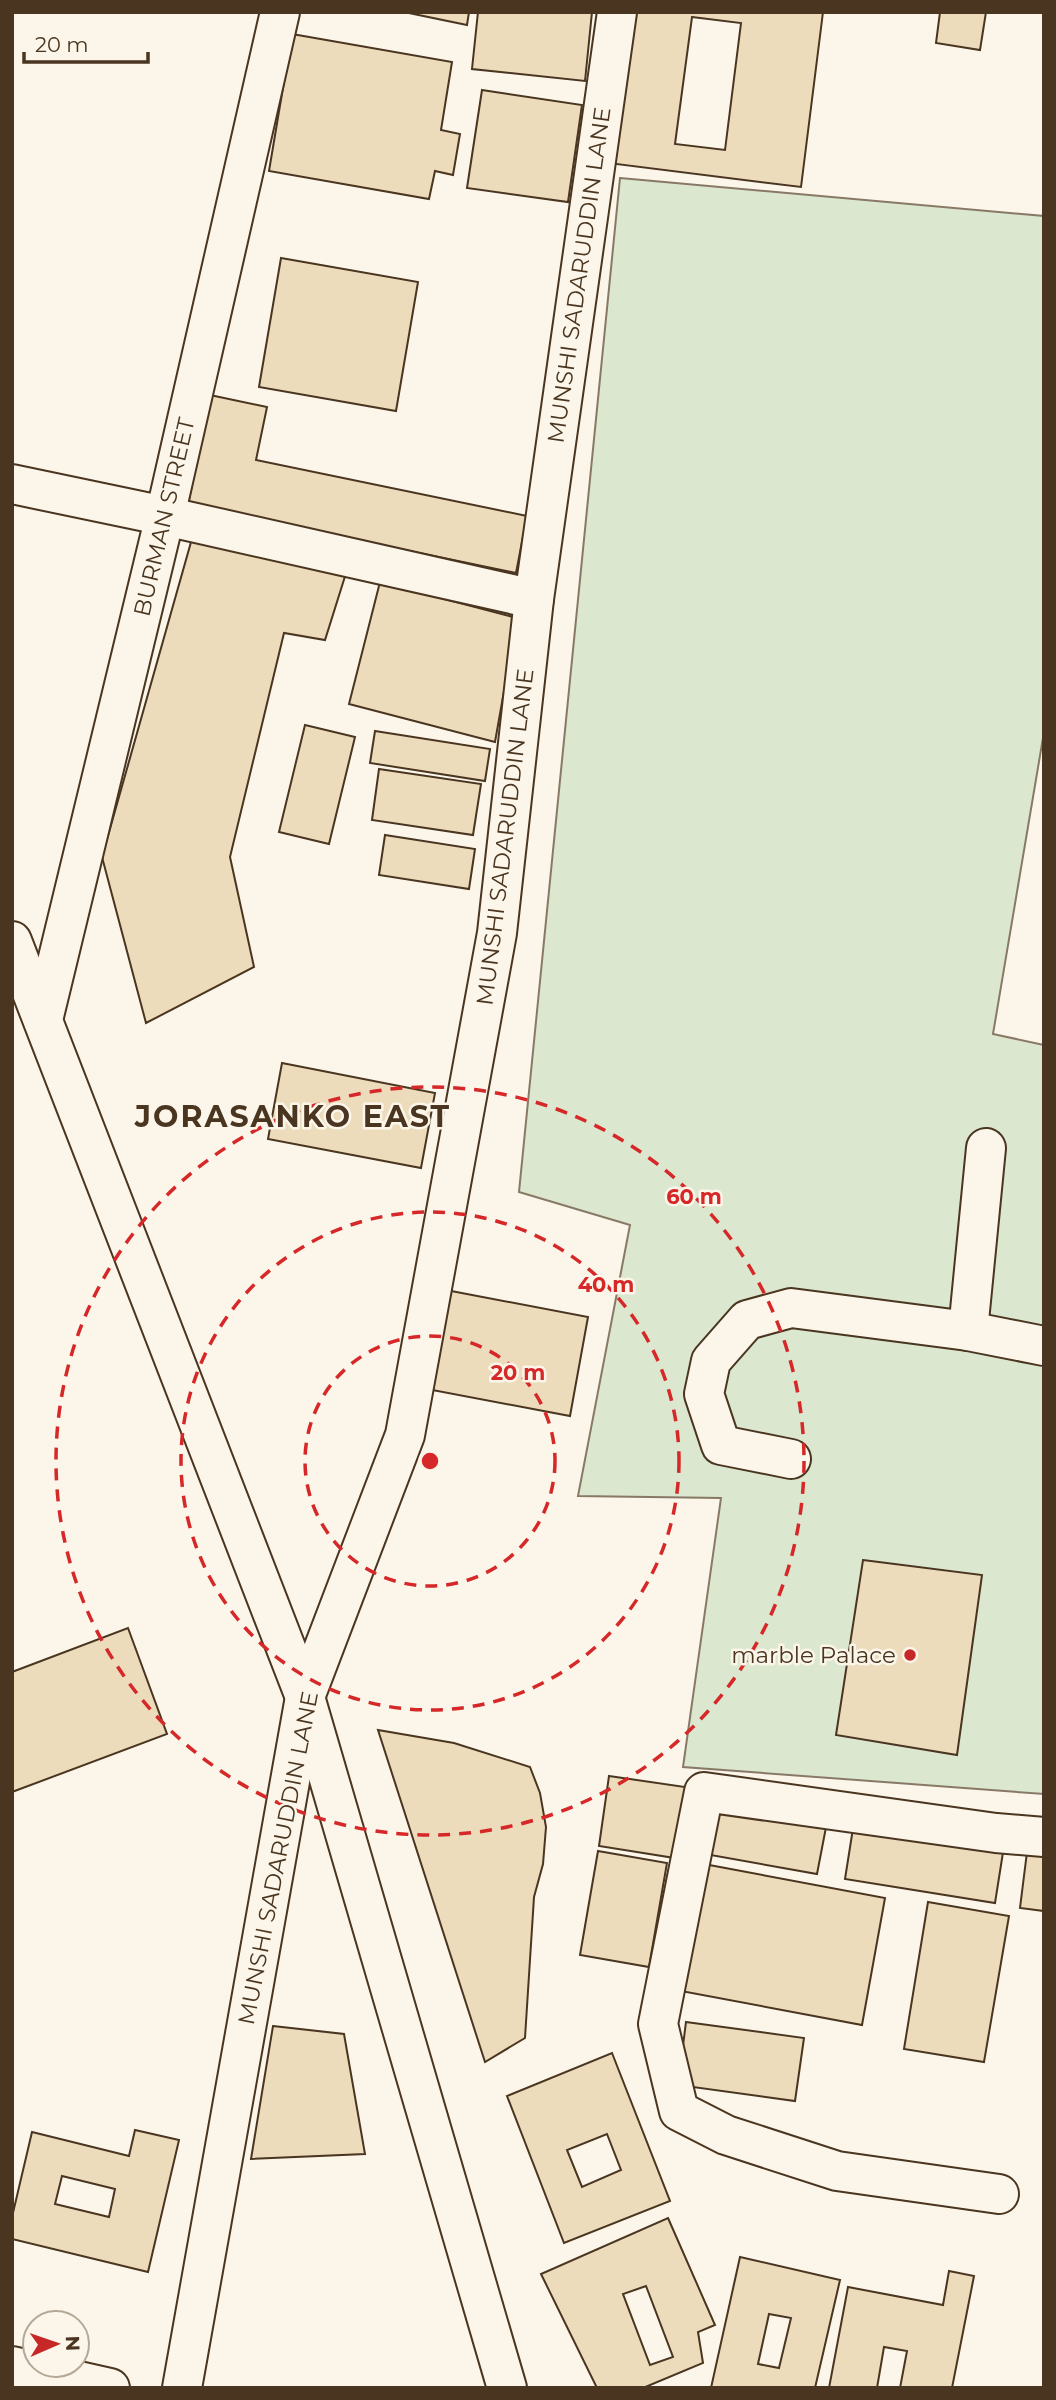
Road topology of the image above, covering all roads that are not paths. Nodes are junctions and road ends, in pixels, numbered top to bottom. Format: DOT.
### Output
graph roads {
  1 [pos="280,12"];
  2 [pos="617,12"];
  3 [pos="12,484"];
  4 [pos="165,516"];
  5 [pos="534,599"];
  6 [pos="12,941"];
  7 [pos="43,1020"];
  8 [pos="986,1149"];
  9 [pos="968,1331"];
  10 [pos="1044,1346"];
  11 [pos="791,1459"];
  12 [pos="305,1697"];
  13 [pos="1044,1837"];
  14 [pos="999,2194"];
  15 [pos="12,2366"];
  16 [pos="110,2388"];
  17 [pos="182,2388"];
  18 [pos="507,2388"];
  1 -- 4 [label="street, BURMAN STREET"];
  2 -- 5 [label="street, MUNSHI SADARUDDIN LANE"];
  3 -- 4 [label="street"];
  4 -- 5 [label="street"];
  4 -- 7 [label="street, BURMAN STREET"];
  5 -- 12 [label="street, MUNSHI SADARUDDIN LANE"];
  6 -- 7 [label="street"];
  7 -- 12 [label="street"];
  8 -- 9 [label="street"];
  9 -- 10 [label="street"];
  9 -- 11 [label="street"];
  12 -- 17 [label="street, MUNSHI SADARUDDIN LANE"];
  12 -- 18 [label="street"];
  13 -- 14 [label="street"];
  15 -- 16 [label="street"];
}
